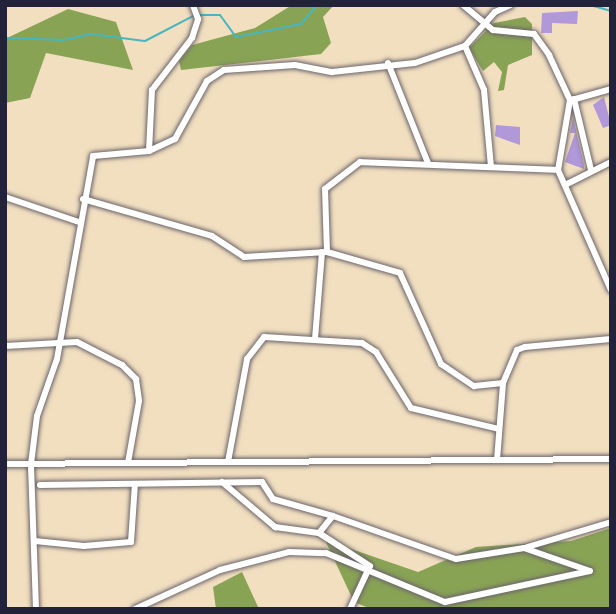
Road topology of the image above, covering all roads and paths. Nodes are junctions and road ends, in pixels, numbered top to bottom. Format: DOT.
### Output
graph roads {
  1 [pos="193,5"];
  2 [pos="463,5"];
  3 [pos="511,5"];
  4 [pos="482,24"];
  5 [pos="465,46"];
  6 [pos="388,64"];
  7 [pos="611,89"];
  8 [pos="572,100"];
  9 [pos="149,151"];
  10 [pos="611,162"];
  11 [pos="428,163"];
  12 [pos="491,167"];
  13 [pos="558,170"];
  14 [pos="591,170"];
  15 [pos="565,185"];
  16 [pos="5,197"];
  17 [pos="83,199"];
  18 [pos="79,222"];
  19 [pos="324,252"];
  20 [pos="611,290"];
  21 [pos="315,338"];
  22 [pos="611,339"];
  23 [pos="57,340"];
  24 [pos="5,346"];
  25 [pos="503,383"];
  26 [pos="499,429"];
  27 [pos="611,459"];
  28 [pos="497,460"];
  29 [pos="228,462"];
  30 [pos="128,463"];
  31 [pos="5,464"];
  32 [pos="31,464"];
  33 [pos="222,482"];
  34 [pos="135,484"];
  35 [pos="40,485"];
  36 [pos="333,516"];
  37 [pos="611,522"];
  38 [pos="319,533"];
  39 [pos="35,541"];
  40 [pos="524,548"];
  41 [pos="368,571"];
  42 [pos="36,609"];
  43 [pos="135,609"];
  44 [pos="351,609"];
  1 -- 9 [label="street"];
  2 -- 4 [label="street"];
  3 -- 4 [label="street"];
  4 -- 5 [label="street"];
  4 -- 8 [label="street"];
  5 -- 6 [label="street"];
  5 -- 12 [label="street"];
  6 -- 9 [label="street"];
  6 -- 11 [label="street"];
  7 -- 8 [label="street"];
  8 -- 13 [label="street"];
  8 -- 14 [label="street"];
  9 -- 17 [label="street"];
  10 -- 14 [label="street"];
  11 -- 12 [label="street"];
  11 -- 19 [label="street"];
  12 -- 13 [label="street"];
  13 -- 15 [label="street"];
  14 -- 15 [label="street"];
  15 -- 20 [label="street"];
  16 -- 18 [label="street"];
  17 -- 18 [label="street"];
  17 -- 19 [label="street"];
  18 -- 23 [label="street"];
  19 -- 21 [label="street"];
  19 -- 25 [label="street"];
  21 -- 26 [label="street"];
  21 -- 29 [label="street"];
  22 -- 25 [label="street"];
  23 -- 24 [label="street"];
  23 -- 30 [label="street"];
  23 -- 32 [label="street"];
  25 -- 26 [label="street"];
  26 -- 28 [label="street"];
  27 -- 28 [label="street"];
  28 -- 29 [label="street"];
  29 -- 30 [label="street"];
  30 -- 32 [label="street"];
  31 -- 32 [label="street"];
  32 -- 39 [label="street"];
  33 -- 34 [label="street"];
  33 -- 36 [label="street"];
  33 -- 38 [label="street"];
  34 -- 35 [label="street"];
  34 -- 39 [label="street"];
  36 -- 38 [label="street"];
  36 -- 40 [label="street"];
  37 -- 40 [label="street"];
  38 -- 41 [label="street"];
  39 -- 42 [label="street"];
  40 -- 41 [label="street"];
  41 -- 43 [label="street"];
  41 -- 44 [label="street"];
}
